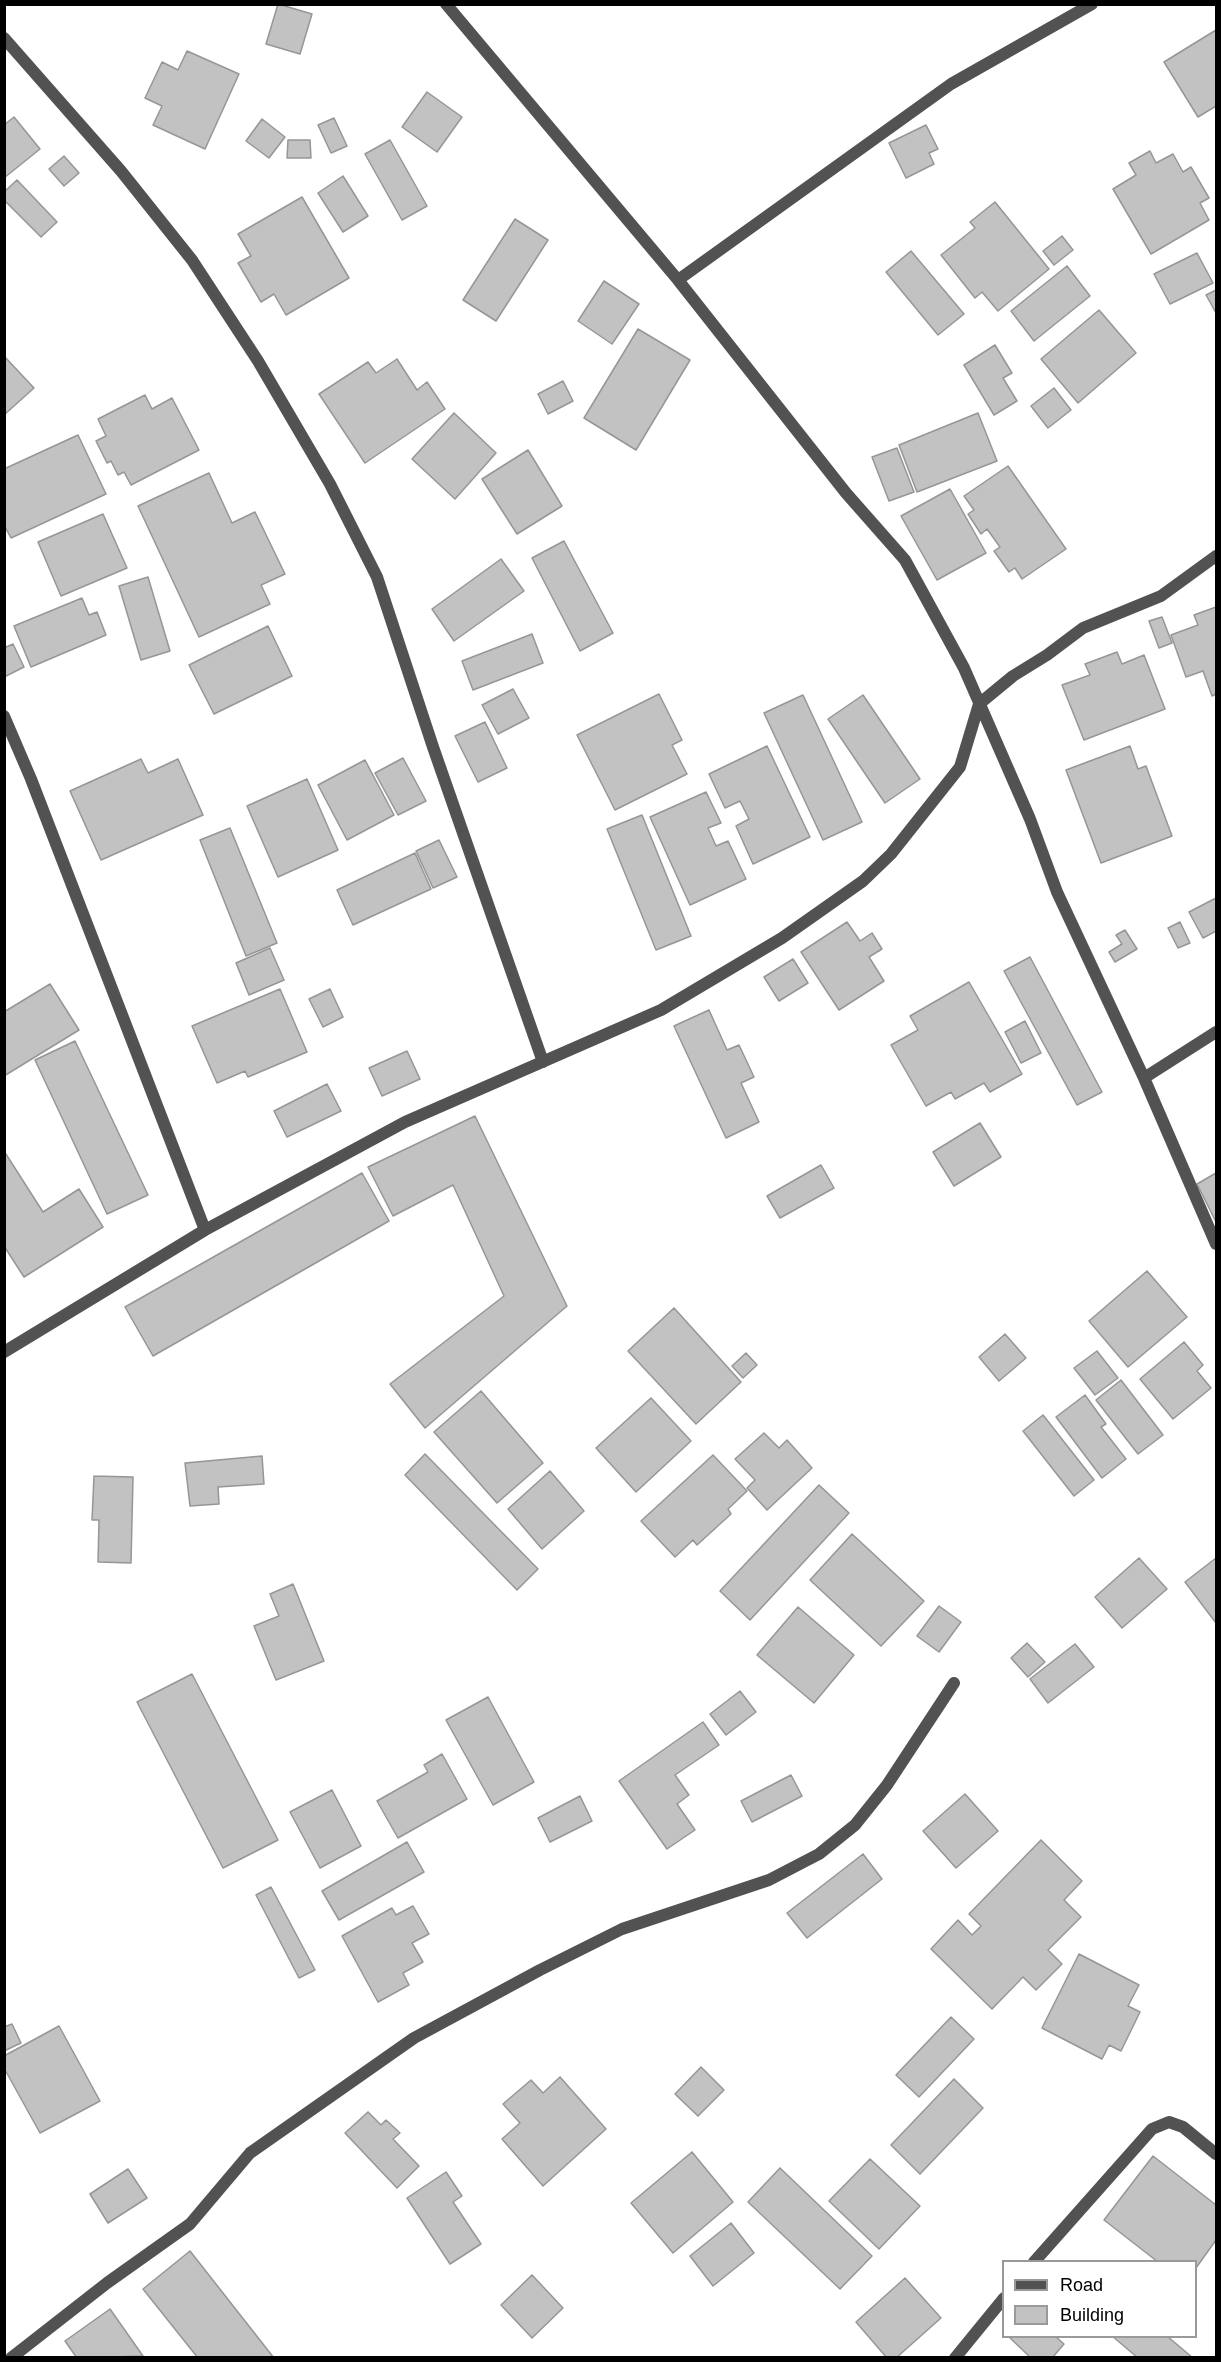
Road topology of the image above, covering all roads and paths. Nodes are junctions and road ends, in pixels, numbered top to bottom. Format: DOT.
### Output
graph roads {
  1 [pos="446,4"];
  2 [pos="1092,4"];
  3 [pos="4,38"];
  4 [pos="678,280"];
  5 [pos="1216,556"];
  6 [pos="979,704"];
  7 [pos="4,716"];
  8 [pos="1216,1032"];
  9 [pos="543,1062"];
  10 [pos="1144,1078"];
  11 [pos="205,1230"];
  12 [pos="1216,1244"];
  13 [pos="4,1352"];
  14 [pos="954,1683"];
  15 [pos="1216,2154"];
  16 [pos="1036,2260"];
  17 [pos="1002,2300"];
  18 [pos="11,2358"];
  19 [pos="955,2358"];
  1 -- 4 [label="street"];
  2 -- 4 [label="street"];
  3 -- 9 [label="street"];
  4 -- 6 [label="street"];
  5 -- 6 [label="street"];
  6 -- 9 [label="street"];
  6 -- 10 [label="street"];
  7 -- 11 [label="street"];
  8 -- 10 [label="street"];
  9 -- 11 [label="street"];
  10 -- 12 [label="street"];
  11 -- 13 [label="street"];
  14 -- 18 [label="street"];
  15 -- 16 [label="street"];
  17 -- 19 [label="street"];
}
